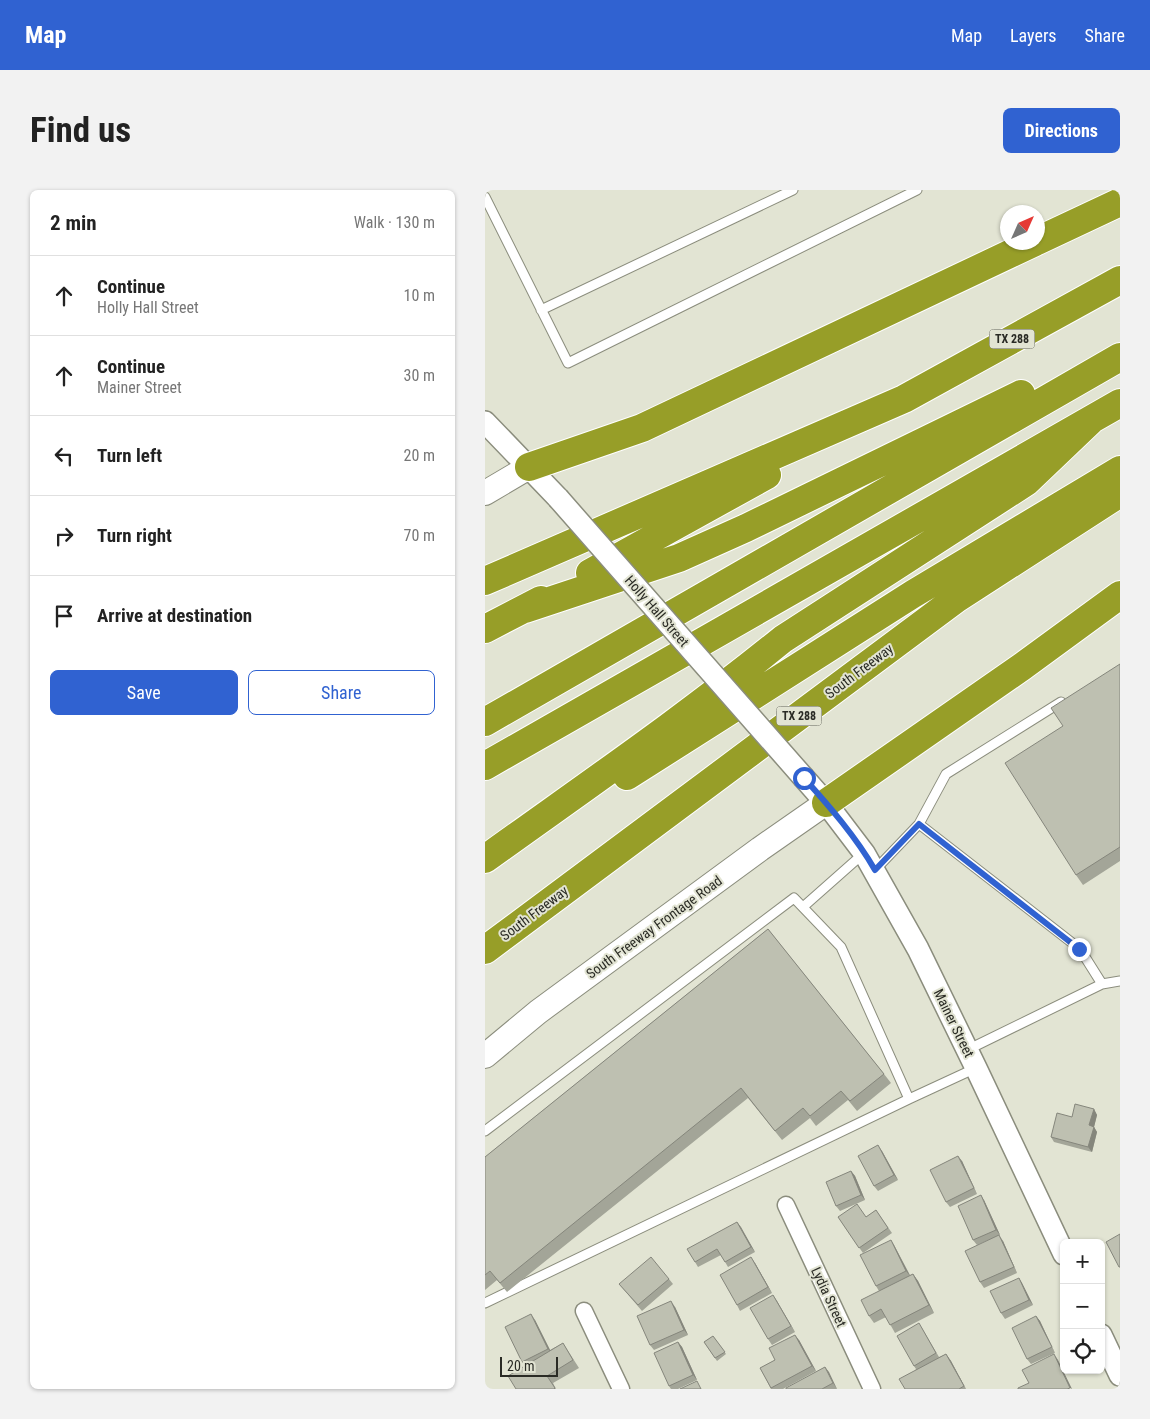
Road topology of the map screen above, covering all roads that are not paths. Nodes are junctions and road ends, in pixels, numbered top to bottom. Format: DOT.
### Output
graph roads {
  1 [pos="793,190"];
  2 [pos="917,190"];
  3 [pos="485,197"];
  4 [pos="1120,202"];
  5 [pos="1045,238"];
  6 [pos="1019,250"];
  7 [pos="1120,280"];
  8 [pos="541,310"];
  9 [pos="1120,338"];
  10 [pos="1120,357"];
  11 [pos="904,399"];
  12 [pos="1120,404"];
  13 [pos="1091,421"];
  14 [pos="485,422"];
  15 [pos="529,467"];
  16 [pos="1120,470"];
  17 [pos="1120,492"];
  18 [pos="485,493"];
  19 [pos="485,581"];
  20 [pos="1120,595"];
  21 [pos="525,609"];
  22 [pos="485,629"];
  23 [pos="1063,701"];
  24 [pos="485,722"];
  25 [pos="485,766"];
  26 [pos="826,802"];
  27 [pos="919,824"];
  28 [pos="485,859"];
  29 [pos="869,862"];
  30 [pos="485,863"];
  31 [pos="803,907"];
  32 [pos="485,950"];
  33 [pos="1120,981"];
  34 [pos="1102,984"];
  35 [pos="485,1056"];
  36 [pos="972,1059"];
  37 [pos="909,1099"];
  38 [pos="485,1131"];
  39 [pos="786,1206"];
  40 [pos="1060,1246"];
  41 [pos="485,1303"];
  42 [pos="584,1311"];
  43 [pos="1105,1343"];
  44 [pos="1120,1375"];
  45 [pos="621,1389"];
  46 [pos="872,1389"];
  1 -- 8 [label="lane"];
  2 -- 8 [label="lane"];
  3 -- 8 [label="lane"];
  4 -- 5 [label="highway"];
  6 -- 15 [label="highway"];
  7 -- 11 [label="highway, TX 288"];
  9 -- 21 [label="highway"];
  10 -- 24 [label="highway"];
  11 -- 19 [label="highway, TX 288"];
  11 -- 21 [label="highway"];
  12 -- 13 [label="highway"];
  13 -- 25 [label="highway"];
  13 -- 28 [label="highway"];
  14 -- 15 [label="street, Holly Hall Street"];
  15 -- 18 [label="main road"];
  15 -- 26 [label="street, Holly Hall Street, bridge"];
  16 -- 30 [label="highway"];
  17 -- 32 [label="highway, South Freeway / TX 288"];
  20 -- 26 [label="highway"];
  21 -- 22 [label="highway"];
  23 -- 27 [label="lane"];
  26 -- 29 [label="street, Mainer Street"];
  26 -- 35 [label="main road, South Freeway Frontage Road"];
  27 -- 29 [label="lane"];
  27 -- 34 [label="lane"];
  29 -- 31 [label="lane"];
  29 -- 36 [label="street, Mainer Street"];
  31 -- 37 [label="lane"];
  31 -- 38 [label="lane"];
  33 -- 34 [label="lane"];
  34 -- 36 [label="lane"];
  36 -- 37 [label="lane"];
  36 -- 40 [label="street, Mainer Street"];
  37 -- 41 [label="lane"];
  39 -- 46 [label="street, Lydia Street"];
  42 -- 45 [label="street"];
  43 -- 44 [label="street"];
}
